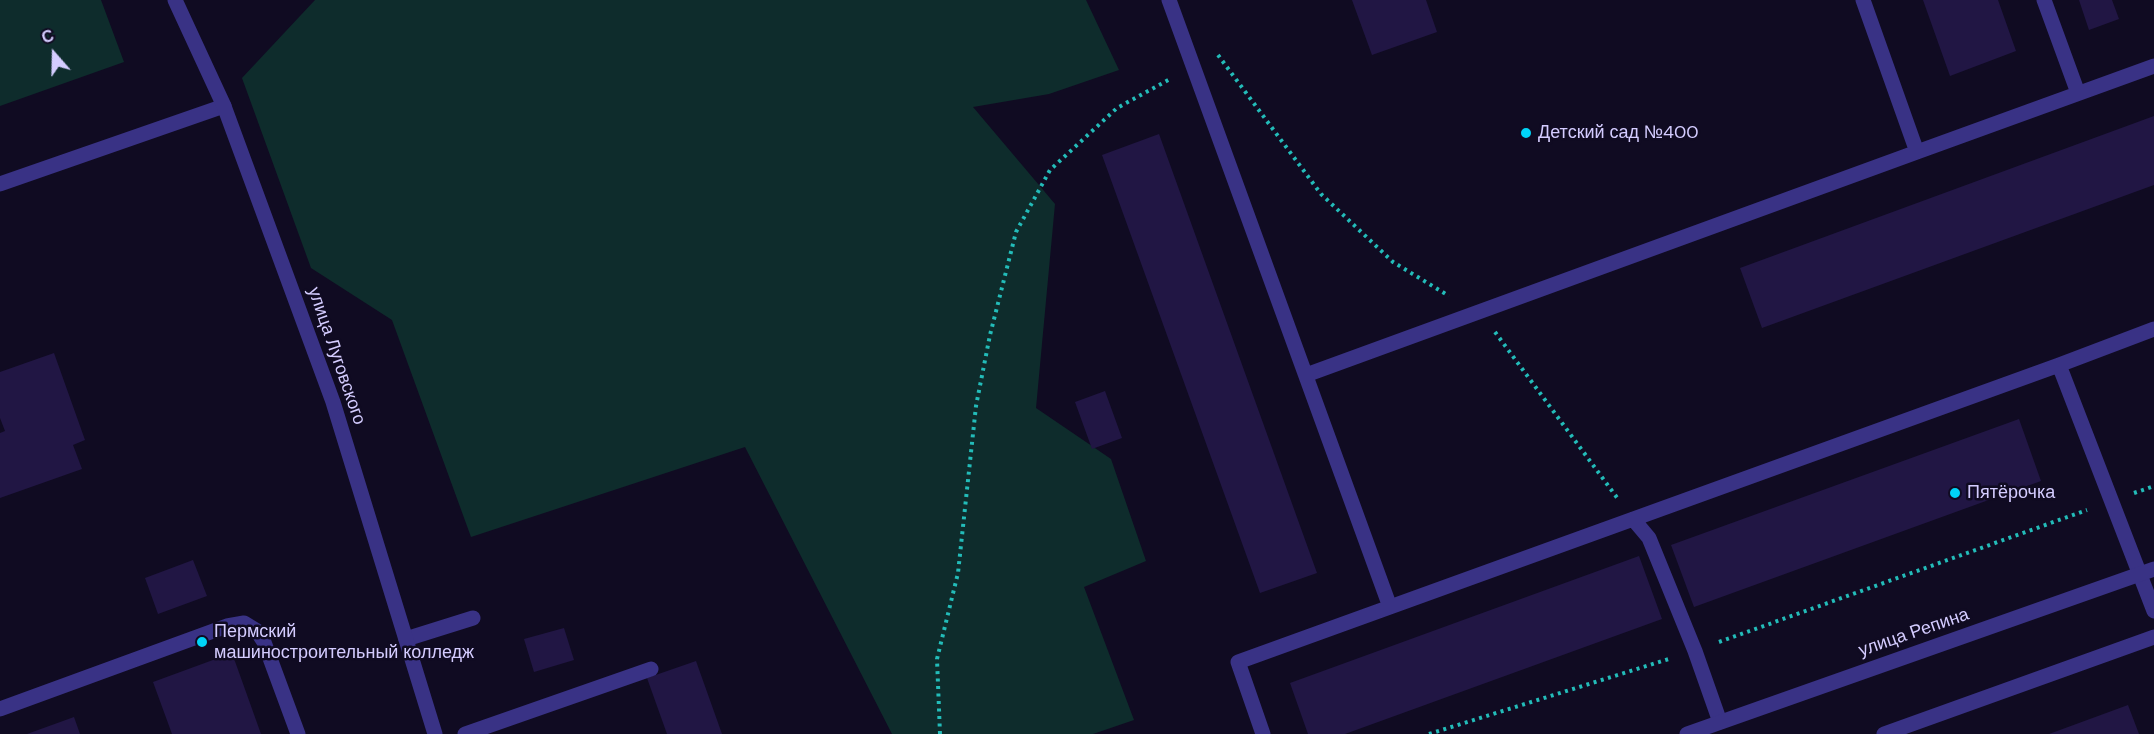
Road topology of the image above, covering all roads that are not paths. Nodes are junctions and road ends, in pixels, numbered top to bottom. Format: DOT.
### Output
graph roads {
  1 [pos="175,0"];
  2 [pos="1169,0"];
  3 [pos="1863,0"];
  4 [pos="2044,0"];
  5 [pos="2154,66"];
  6 [pos="2079,93"];
  7 [pos="224,106"];
  8 [pos="1917,152"];
  9 [pos="0,184"];
  10 [pos="2154,329"];
  11 [pos="2059,365"];
  12 [pos="1306,375"];
  13 [pos="1633,519"];
  14 [pos="2147,571"];
  15 [pos="1390,607"];
  16 [pos="2154,611"];
  17 [pos="473,618"];
  18 [pos="2154,637"];
  19 [pos="406,639"];
  20 [pos="651,669"];
  21 [pos="0,709"];
  22 [pos="1720,722"];
  23 [pos="298,734"];
  24 [pos="435,734"];
  25 [pos="465,734"];
  26 [pos="1263,734"];
  27 [pos="1687,734"];
  28 [pos="1884,734"];
  1 -- 7 [label="street, улица Луговского"];
  2 -- 12 [label="street"];
  3 -- 8 [label="street"];
  4 -- 6 [label="street"];
  5 -- 6 [label="street"];
  6 -- 8 [label="street"];
  7 -- 9 [label="street"];
  7 -- 19 [label="street, улица Луговского"];
  8 -- 12 [label="street"];
  10 -- 11 [label="street"];
  11 -- 13 [label="street"];
  11 -- 14 [label="street"];
  12 -- 15 [label="street"];
  13 -- 15 [label="street"];
  13 -- 22 [label="street"];
  14 -- 16 [label="street"];
  14 -- 22 [label="street, улица Репина"];
  15 -- 26 [label="street"];
  17 -- 19 [label="street"];
  18 -- 28 [label="street"];
  19 -- 24 [label="street, улица Луговского"];
  20 -- 25 [label="street"];
  21 -- 23 [label="street"];
  22 -- 27 [label="street, улица Репина"];
}
